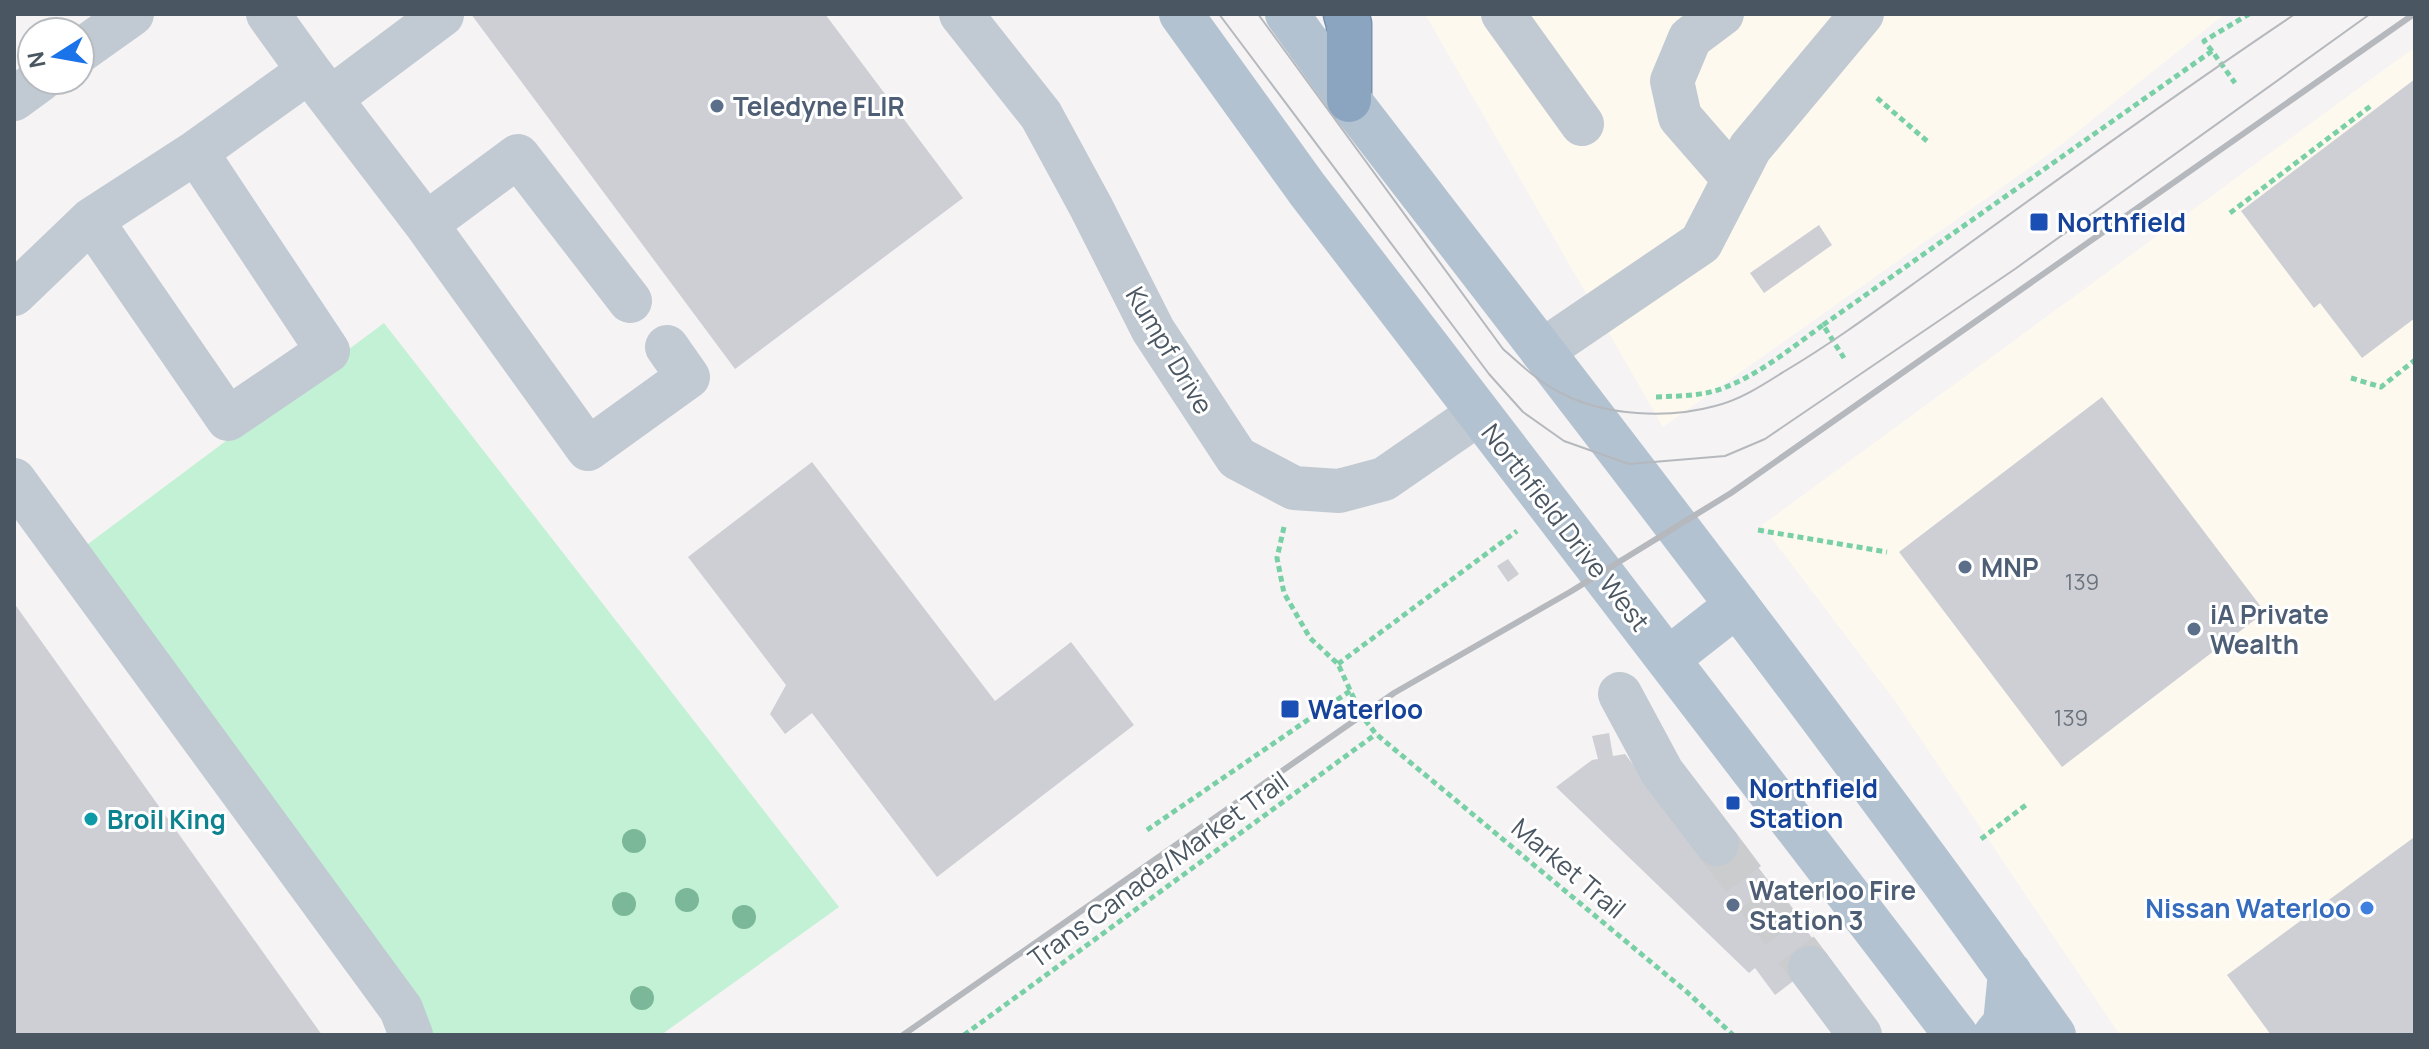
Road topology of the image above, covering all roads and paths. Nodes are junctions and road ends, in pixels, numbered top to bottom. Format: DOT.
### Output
graph roads {
  1 [pos="132,14"];
  2 [pos="268,14"];
  3 [pos="961,14"];
  4 [pos="1181,14"];
  5 [pos="1287,14"];
  6 [pos="1346,14"];
  7 [pos="1503,14"];
  8 [pos="1862,14"];
  9 [pos="2249,14"];
  10 [pos="442,15"];
  11 [pos="1695,22"];
  12 [pos="96,40"];
  13 [pos="2212,51"];
  14 [pos="2235,83"];
  15 [pos="320,85"];
  16 [pos="1877,98"];
  17 [pos="1349,100"];
  18 [pos="2372,105"];
  19 [pos="1582,124"];
  20 [pos="1927,141"];
  21 [pos="196,152"];
  22 [pos="1734,179"];
  23 [pos="2230,213"];
  24 [pos="91,220"];
  25 [pos="426,224"];
  26 [pos="14,294"];
  27 [pos="630,301"];
  28 [pos="1823,325"];
  29 [pos="667,347"];
  30 [pos="1542,351"];
  31 [pos="1844,358"];
  32 [pos="2415,360"];
  33 [pos="2351,378"];
  34 [pos="1656,397"];
  35 [pos="1478,414"];
  36 [pos="14,480"];
  37 [pos="1294,488"];
  38 [pos="1520,529"];
  39 [pos="1758,530"];
  40 [pos="1887,552"];
  41 [pos="1737,605"];
  42 [pos="1668,659"];
  43 [pos="1338,664"];
  44 [pos="1350,691"];
  45 [pos="1620,694"];
  46 [pos="1376,734"];
  47 [pos="2026,805"];
  48 [pos="1147,830"];
  49 [pos="1981,839"];
  50 [pos="1717,844"];
  51 [pos="1810,968"];
  52 [pos="2010,973"];
  53 [pos="411,1035"];
  54 [pos="964,1035"];
  55 [pos="1733,1035"];
  56 [pos="1860,1035"];
  57 [pos="1956,1035"];
  58 [pos="1995,1035"];
  59 [pos="2054,1035"];
  1 -- 12 [label="street"];
  2 -- 15 [label="street"];
  3 -- 37 [label="street, Kumpf Drive"];
  4 -- 35 [label="main road, Northfield Drive West"];
  5 -- 17 [label="main road"];
  6 -- 17 [label="highway"];
  7 -- 19 [label="street"];
  8 -- 22 [label="street"];
  9 -- 13 [label="path"];
  10 -- 15 [label="street"];
  11 -- 22 [label="street"];
  13 -- 14 [label="path"];
  13 -- 28 [label="path"];
  15 -- 21 [label="street"];
  15 -- 25 [label="street"];
  16 -- 20 [label="path"];
  17 -- 30 [label="main road"];
  18 -- 23 [label="path"];
  21 -- 24 [label="street"];
  21 -- 24 [label="street"];
  22 -- 30 [label="street"];
  24 -- 26 [label="street"];
  25 -- 27 [label="street"];
  25 -- 29 [label="street"];
  28 -- 31 [label="path"];
  28 -- 34 [label="path"];
  30 -- 41 [label="main road"];
  32 -- 33 [label="path"];
  35 -- 37 [label="street, Kumpf Drive"];
  35 -- 42 [label="main road, Northfield Drive West"];
  36 -- 53 [label="street"];
  37 -- 43 [label="path"];
  38 -- 43 [label="path"];
  39 -- 40 [label="path"];
  41 -- 42 [label="main road"];
  41 -- 52 [label="main road"];
  42 -- 57 [label="main road, Northfield Drive West"];
  43 -- 44 [label="path, Market Trail"];
  44 -- 46 [label="path, Market Trail"];
  44 -- 48 [label="path"];
  45 -- 50 [label="street"];
  46 -- 54 [label="path, Trans Canada/Market Trail"];
  46 -- 55 [label="path, Market Trail"];
  47 -- 49 [label="path"];
  51 -- 56 [label="street"];
  52 -- 58 [label="main road"];
  52 -- 59 [label="main road"];
}
